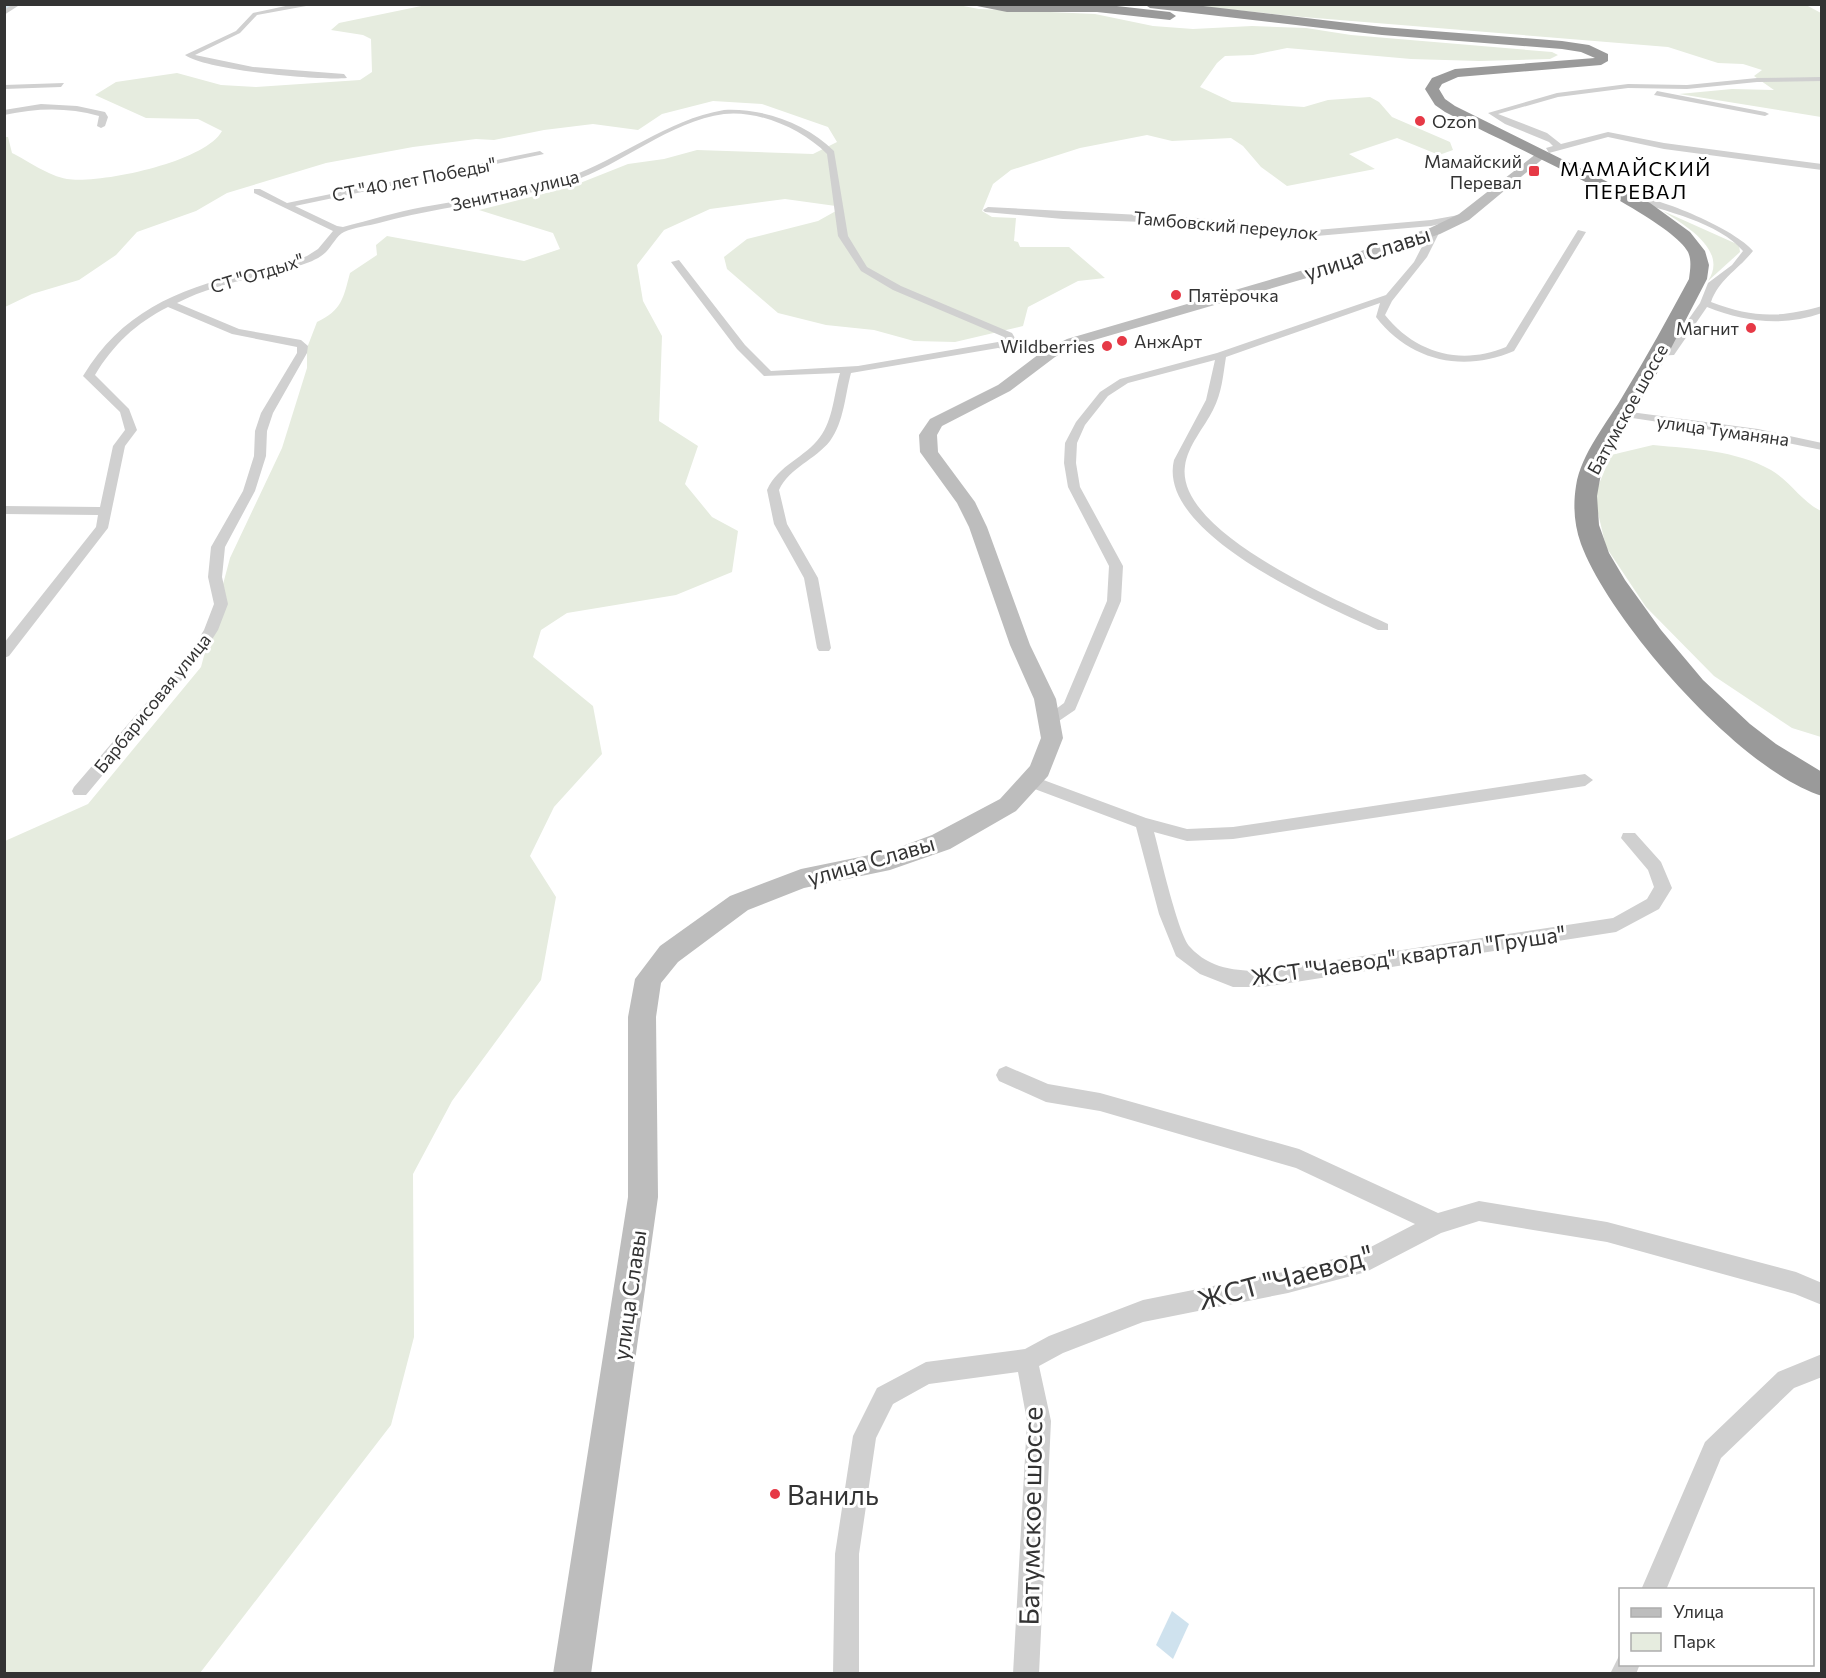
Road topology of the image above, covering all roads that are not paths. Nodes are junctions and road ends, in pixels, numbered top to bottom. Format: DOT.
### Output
graph roads {
  1 [pos="18,4"];
  2 [pos="314,4"];
  3 [pos="973,4"];
  4 [pos="1150,4"];
  5 [pos="4,13"];
  6 [pos="1223,18"];
  7 [pos="344,76"];
  8 [pos="1821,79"];
  9 [pos="61,85"];
  10 [pos="1628,86"];
  11 [pos="4,87"];
  12 [pos="4,113"];
  13 [pos="1765,114"];
  14 [pos="101,126"];
  15 [pos="1558,146"];
  16 [pos="540,154"];
  17 [pos="1541,154"];
  18 [pos="1821,167"];
  19 [pos="257,191"];
  20 [pos="1611,191"];
  21 [pos="288,205"];
  22 [pos="988,210"];
  23 [pos="1464,218"];
  24 [pos="339,230"];
  25 [pos="1435,231"];
  26 [pos="1581,232"];
  27 [pos="676,262"];
  28 [pos="1385,298"];
  29 [pos="166,302"];
  30 [pos="1705,303"];
  31 [pos="1821,309"];
  32 [pos="1014,346"];
  33 [pos="1049,354"];
  34 [pos="1659,354"];
  35 [pos="1221,355"];
  36 [pos="846,371"];
  37 [pos="1623,414"];
  38 [pos="1821,447"];
  39 [pos="4,510"];
  40 [pos="107,511"];
  41 [pos="1383,627"];
  42 [pos="824,648"];
  43 [pos="4,653"];
  44 [pos="1048,721"];
  45 [pos="1585,780"];
  46 [pos="1030,781"];
  47 [pos="1821,785"];
  48 [pos="80,791"];
  49 [pos="1143,824"];
  50 [pos="1629,838"];
  51 [pos="1006,1075"];
  52 [pos="1437,1224"];
  53 [pos="1821,1294"];
  54 [pos="1028,1360"];
  55 [pos="1821,1365"];
  56 [pos="1654,1588"];
  57 [pos="573,1674"];
  58 [pos="846,1674"];
  59 [pos="1026,1674"];
  1 -- 5 [label="street"];
  2 -- 7 [label="street"];
  3 -- 6 [label="highway, Батумское шоссе"];
  4 -- 6 [label="highway, Батумское шоссе"];
  6 -- 17 [label="highway, Батумское шоссе"];
  8 -- 10 [label="street"];
  9 -- 11 [label="street"];
  10 -- 13 [label="street"];
  10 -- 15 [label="street"];
  12 -- 14 [label="street"];
  15 -- 17 [label="street"];
  15 -- 18 [label="street"];
  16 -- 21 [label="street, СТ \"40 лет Победы\""];
  17 -- 20 [label="highway, Батумское шоссе"];
  17 -- 23 [label="street, улица Славы"];
  19 -- 21 [label="street"];
  20 -- 30 [label="street"];
  20 -- 34 [label="highway, Батумское шоссе"];
  21 -- 24 [label="street"];
  22 -- 23 [label="street, Тамбовский переулок"];
  23 -- 25 [label="street, улица Славы"];
  24 -- 29 [label="street, СТ \"Отдых\""];
  24 -- 32 [label="street, Зенитная улица"];
  25 -- 28 [label="street"];
  25 -- 33 [label="street, улица Славы"];
  26 -- 28 [label="street"];
  27 -- 36 [label="street"];
  28 -- 35 [label="street"];
  29 -- 40 [label="street"];
  29 -- 48 [label="street, Барбарисовая улица"];
  30 -- 31 [label="street"];
  30 -- 34 [label="street"];
  32 -- 33 [label="street"];
  32 -- 36 [label="street"];
  33 -- 44 [label="street, улица Славы"];
  34 -- 37 [label="highway, Батумское шоссе"];
  35 -- 41 [label="street"];
  35 -- 44 [label="street"];
  36 -- 42 [label="street"];
  37 -- 38 [label="street, улица Туманяна"];
  37 -- 47 [label="highway, Батумское шоссе"];
  39 -- 40 [label="street"];
  40 -- 43 [label="street"];
  44 -- 46 [label="street, улица Славы"];
  45 -- 49 [label="street"];
  46 -- 49 [label="street"];
  46 -- 57 [label="street, улица Славы"];
  49 -- 50 [label="street, ЖСТ \"Чаевод\" квартал \"Груша\""];
  51 -- 52 [label="street"];
  52 -- 53 [label="street, ЖСТ \"Чаевод\""];
  52 -- 54 [label="street, ЖСТ \"Чаевод\""];
  54 -- 58 [label="street"];
  54 -- 59 [label="street, Батумское шоссе"];
  55 -- 56 [label="street"];
}
